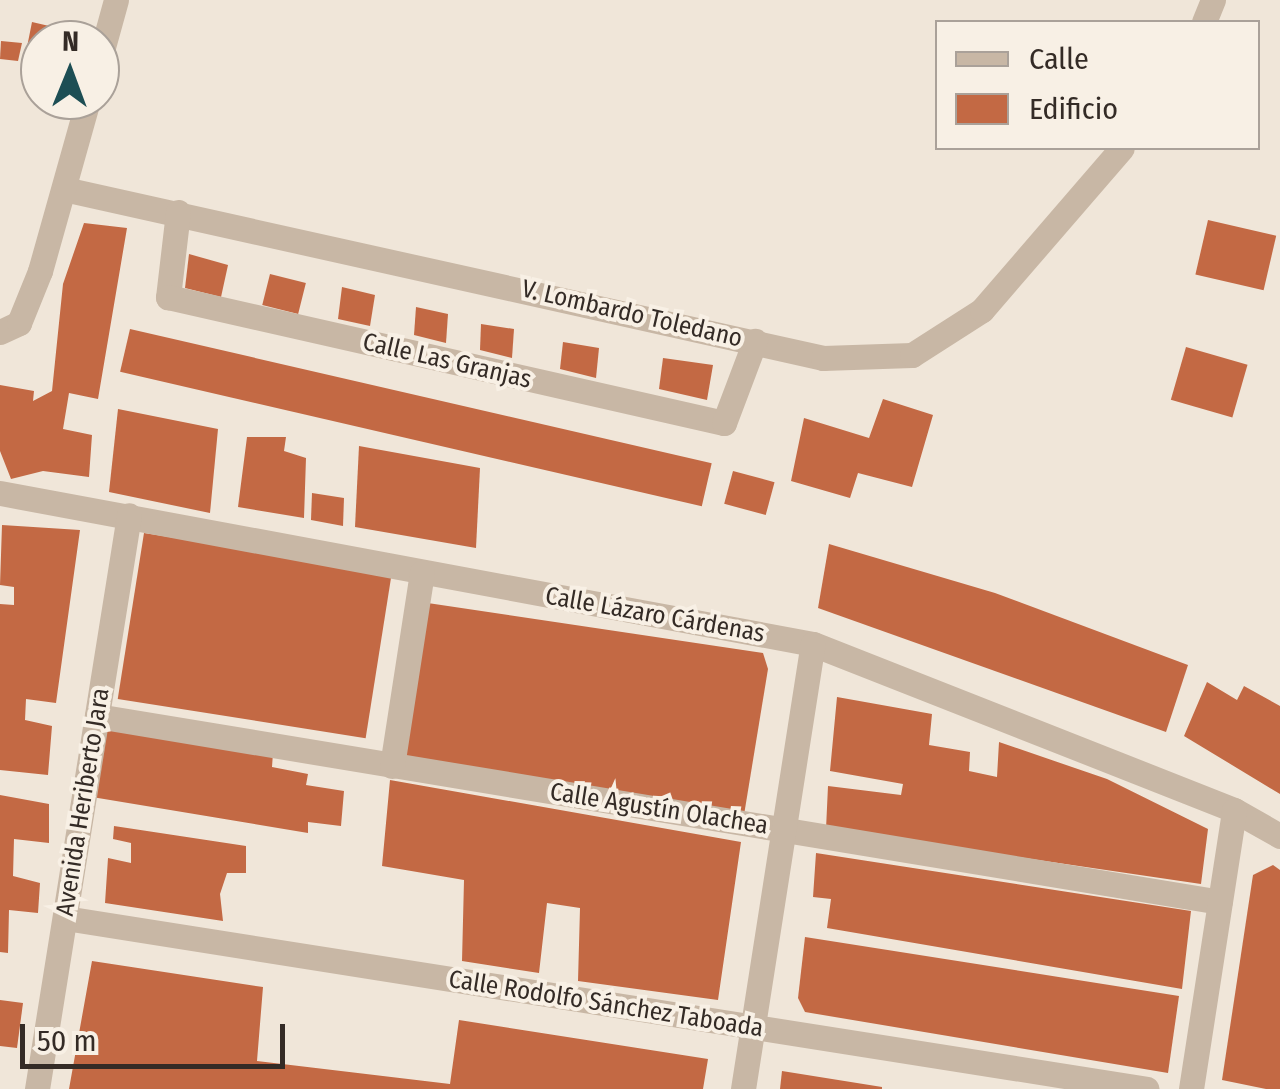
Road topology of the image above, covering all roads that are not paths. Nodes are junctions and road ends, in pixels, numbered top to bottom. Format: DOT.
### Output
graph roads {
  1 [pos="83,120"];
  2 [pos="1120,150"];
  3 [pos="64,189"];
  4 [pos="178,212"];
  5 [pos="9,328"];
  6 [pos="755,341"];
  7 [pos="0,494"];
  8 [pos="129,515"];
  9 [pos="422,572"];
  10 [pos="813,644"];
  11 [pos="97,716"];
  12 [pos="392,766"];
  13 [pos="1234,810"];
  14 [pos="784,830"];
  15 [pos="1280,836"];
  16 [pos="1220,902"];
  17 [pos="64,918"];
  18 [pos="752,1027"];
  19 [pos="37,1089"];
  20 [pos="742,1089"];
  21 [pos="1147,1089"];
  22 [pos="1191,1089"];
  1 -- 3 [label="street"];
  2 -- 6 [label="street, V. Lombardo Toledano"];
  3 -- 4 [label="street, V. Lombardo Toledano"];
  3 -- 5 [label="street"];
  4 -- 6 [label="street, V. Lombardo Toledano"];
  4 -- 6 [label="street, Calle Las Granjas"];
  7 -- 8 [label="street, Calle Lázaro Cárdenas"];
  8 -- 9 [label="street, Calle Lázaro Cárdenas"];
  8 -- 11 [label="street, Avenida Heriberto Jara"];
  9 -- 10 [label="street, Calle Lázaro Cárdenas"];
  9 -- 12 [label="street"];
  10 -- 13 [label="street, Calle Lázaro Cárdenas"];
  10 -- 14 [label="street"];
  11 -- 12 [label="street, Calle Agustín Olachea"];
  11 -- 17 [label="street, Avenida Heriberto Jara"];
  12 -- 14 [label="street, Calle Agustín Olachea"];
  13 -- 15 [label="street, Calle Lázaro Cárdenas"];
  13 -- 16 [label="street"];
  14 -- 16 [label="street, Calle Agustín Olachea"];
  14 -- 18 [label="street"];
  16 -- 22 [label="street"];
  17 -- 18 [label="street, Calle Rodolfo Sánchez Taboada"];
  17 -- 19 [label="street, Avenida Heriberto Jara"];
  18 -- 20 [label="street"];
  18 -- 21 [label="street, Calle Rodolfo Sánchez Taboada"];
}
